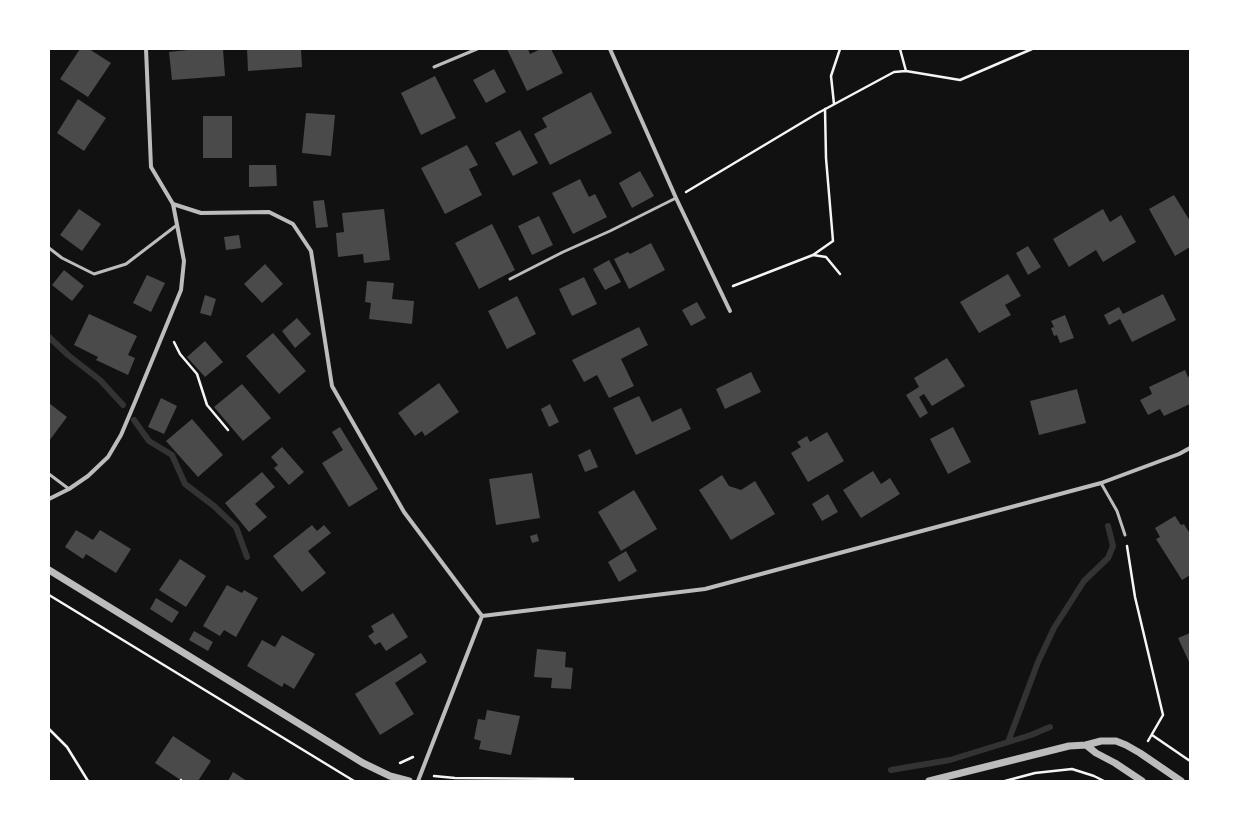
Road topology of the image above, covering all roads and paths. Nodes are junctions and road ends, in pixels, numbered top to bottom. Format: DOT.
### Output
graph roads {
  1 [pos="146,49"];
  2 [pos="477,49"];
  3 [pos="610,49"];
  4 [pos="840,49"];
  5 [pos="900,49"];
  6 [pos="1032,49"];
  7 [pos="434,67"];
  8 [pos="906,71"];
  9 [pos="834,104"];
  10 [pos="825,109"];
  11 [pos="676,198"];
  12 [pos="173,204"];
  13 [pos="177,225"];
  14 [pos="49,248"];
  15 [pos="813,255"];
  16 [pos="840,274"];
  17 [pos="510,279"];
  18 [pos="721,291"];
  19 [pos="730,311"];
  20 [pos="173,340"];
  21 [pos="228,430"];
  22 [pos="1190,448"];
  23 [pos="49,474"];
  24 [pos="1101,483"];
  25 [pos="69,489"];
  26 [pos="49,499"];
  27 [pos="1125,535"];
  28 [pos="49,570"];
  29 [pos="49,595"];
  30 [pos="482,616"];
  31 [pos="49,729"];
  32 [pos="1152,735"];
  33 [pos="1086,745"];
  34 [pos="1144,747"];
  35 [pos="1190,761"];
  36 [pos="421,774"];
  37 [pos="573,779"];
  38 [pos="88,781"];
  39 [pos="354,781"];
  40 [pos="409,781"];
  41 [pos="418,781"];
  42 [pos="929,781"];
  43 [pos="1005,781"];
  44 [pos="1104,781"];
  45 [pos="1142,781"];
  46 [pos="1181,781"];
  1 -- 12 [label="street"];
  2 -- 7 [label="lane"];
  3 -- 11 [label="street"];
  4 -- 9 [label="path"];
  5 -- 8 [label="path"];
  6 -- 8 [label="path"];
  8 -- 9 [label="path"];
  9 -- 10 [label="path"];
  10 -- 11 [label="path"];
  10 -- 15 [label="path"];
  11 -- 17 [label="lane"];
  11 -- 18 [label="street"];
  12 -- 13 [label="street"];
  12 -- 30 [label="street"];
  13 -- 14 [label="lane"];
  13 -- 25 [label="street"];
  15 -- 16 [label="path"];
  15 -- 18 [label="path"];
  18 -- 19 [label="street"];
  20 -- 21 [label="path"];
  22 -- 24 [label="street"];
  23 -- 25 [label="lane"];
  24 -- 27 [label="lane"];
  24 -- 30 [label="street"];
  25 -- 26 [label="street"];
  27 -- 32 [label="path"];
  28 -- 40 [label="street"];
  29 -- 39 [label="path"];
  30 -- 36 [label="street"];
  31 -- 38 [label="path"];
  32 -- 34 [label="path"];
  32 -- 35 [label="path"];
  33 -- 42 [label="street"];
  33 -- 45 [label="street"];
  33 -- 46 [label="street"];
  36 -- 37 [label="path"];
  36 -- 41 [label="street"];
  43 -- 44 [label="path"];
}
